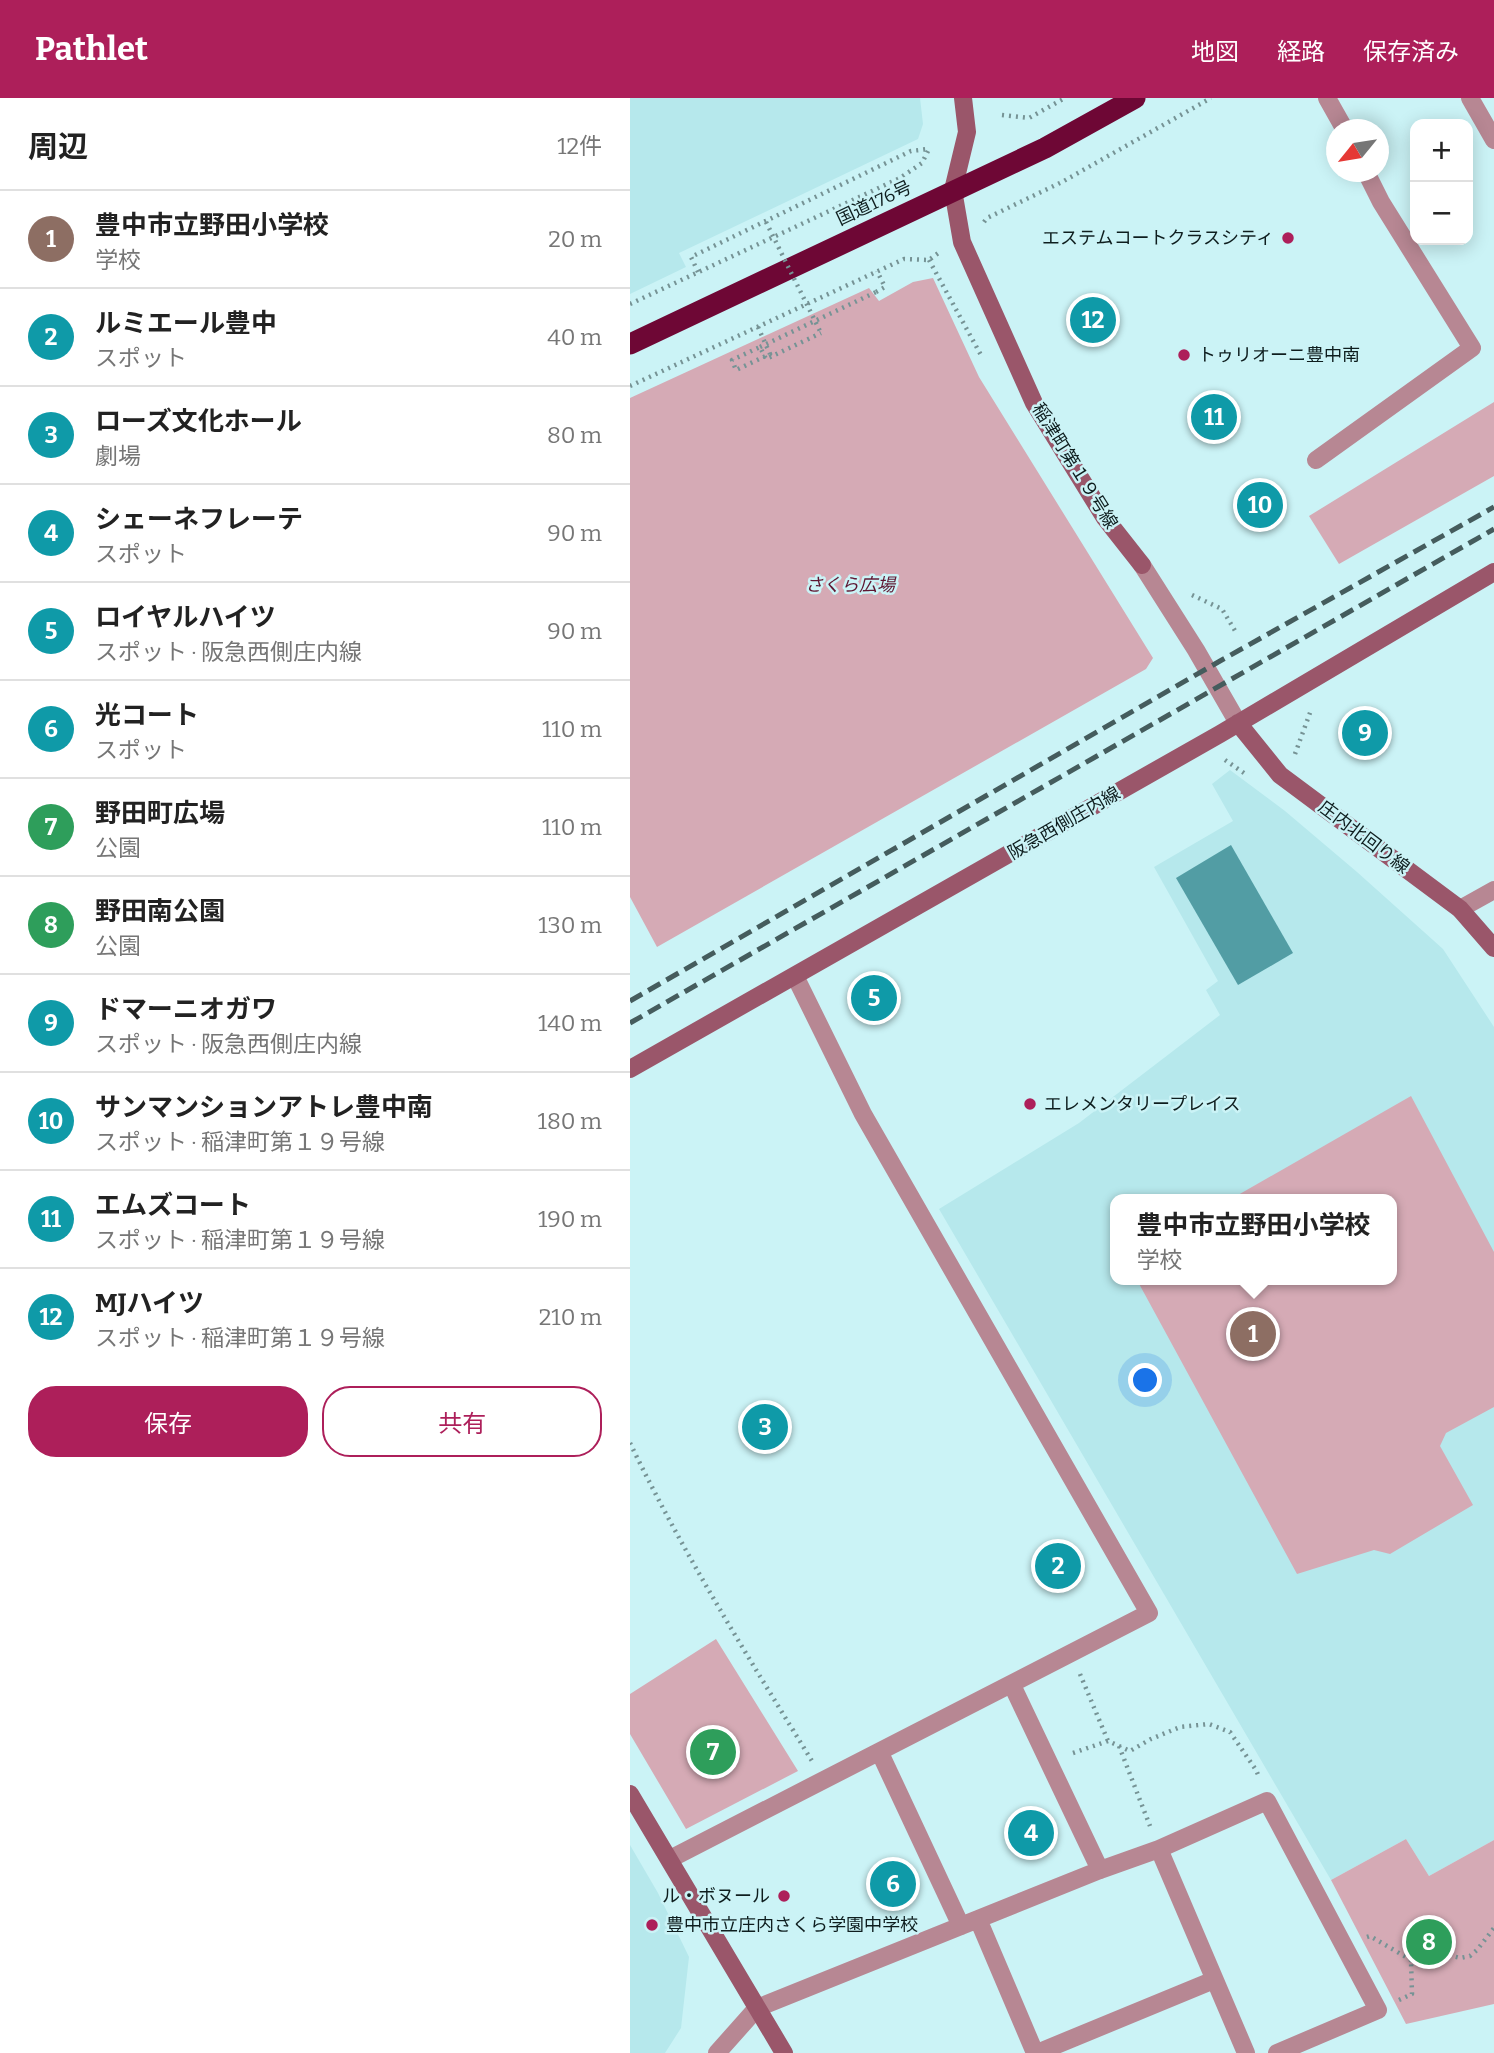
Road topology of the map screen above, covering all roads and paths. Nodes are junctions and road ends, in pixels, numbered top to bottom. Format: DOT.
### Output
graph roads {
  1 [pos="963,98"];
  2 [pos="1065,98"];
  3 [pos="1135,98"];
  4 [pos="1211,98"];
  5 [pos="1327,98"];
  6 [pos="1470,98"];
  7 [pos="1002,115"];
  8 [pos="1339,119"];
  9 [pos="1494,140"];
  10 [pos="1371,182"];
  11 [pos="953,190"];
  12 [pos="766,222"];
  13 [pos="983,225"];
  14 [pos="942,250"];
  15 [pos="877,271"];
  16 [pos="698,272"];
  17 [pos="630,304"];
  18 [pos="758,327"];
  19 [pos="630,344"];
  20 [pos="763,347"];
  21 [pos="630,386"];
  22 [pos="1316,460"];
  23 [pos="1494,572"];
  24 [pos="1238,723"];
  25 [pos="1494,890"];
  26 [pos="1460,909"];
  27 [pos="1494,948"];
  28 [pos="795,976"];
  29 [pos="630,1069"];
  30 [pos="630,1443"];
  31 [pos="1071,1654"];
  32 [pos="1012,1685"];
  33 [pos="1108,1741"];
  34 [pos="1119,1746"];
  35 [pos="880,1753"];
  36 [pos="1050,1764"];
  37 [pos="824,1779"];
  38 [pos="630,1794"];
  39 [pos="1267,1801"];
  40 [pos="1159,1849"];
  41 [pos="670,1859"];
  42 [pos="1100,1870"];
  43 [pos="969,1922"];
  44 [pos="1494,1928"];
  45 [pos="1344,1945"];
  46 [pos="1411,1960"];
  47 [pos="1214,1980"];
  48 [pos="757,2008"];
  49 [pos="1378,2010"];
  50 [pos="718,2053"];
  51 [pos="784,2053"];
  52 [pos="1036,2053"];
  53 [pos="1247,2053"];
  54 [pos="1277,2053"];
  1 -- 11 [label="street"];
  2 -- 7 [label="path"];
  3 -- 11 [label="highway, 国道176号"];
  4 -- 13 [label="path"];
  5 -- 8 [label="street"];
  6 -- 9 [label="street"];
  10 -- 22 [label="street"];
  11 -- 19 [label="highway, 国道176号"];
  11 -- 24 [label="street, 稲津町第１９号線"];
  12 -- 16 [label="path"];
  12 -- 16 [label="path"];
  12 -- 20 [label="path, bridge"];
  14 -- 15 [label="path"];
  15 -- 18 [label="path"];
  15 -- 20 [label="path, bridge"];
  16 -- 17 [label="path"];
  18 -- 20 [label="path"];
  18 -- 21 [label="path"];
  20 -- 20 [label="path"];
  23 -- 24 [label="street, 阪急西側庄内線"];
  24 -- 26 [label="street, 庄内北回り線"];
  24 -- 28 [label="street, 阪急西側庄内線"];
  25 -- 26 [label="street"];
  26 -- 27 [label="street, 庄内北回り線"];
  28 -- 29 [label="street, 阪急西側庄内線"];
  28 -- 31 [label="street"];
  30 -- 37 [label="path"];
  31 -- 32 [label="street"];
  31 -- 33 [label="path"];
  32 -- 35 [label="street"];
  32 -- 36 [label="street"];
  33 -- 34 [label="path"];
  33 -- 36 [label="path"];
  34 -- 39 [label="path"];
  34 -- 40 [label="path"];
  35 -- 37 [label="street"];
  35 -- 43 [label="street"];
  36 -- 42 [label="street"];
  37 -- 41 [label="street"];
  38 -- 41 [label="street"];
  39 -- 40 [label="street"];
  39 -- 45 [label="street"];
  40 -- 42 [label="street"];
  40 -- 47 [label="street"];
  41 -- 48 [label="street"];
  42 -- 43 [label="street"];
  43 -- 48 [label="street"];
  43 -- 52 [label="street"];
  44 -- 46 [label="path"];
  45 -- 46 [label="path"];
  45 -- 49 [label="street"];
  46 -- 49 [label="path"];
  47 -- 52 [label="street"];
  47 -- 53 [label="street"];
  48 -- 50 [label="street"];
  48 -- 51 [label="street"];
  49 -- 54 [label="street"];
}
